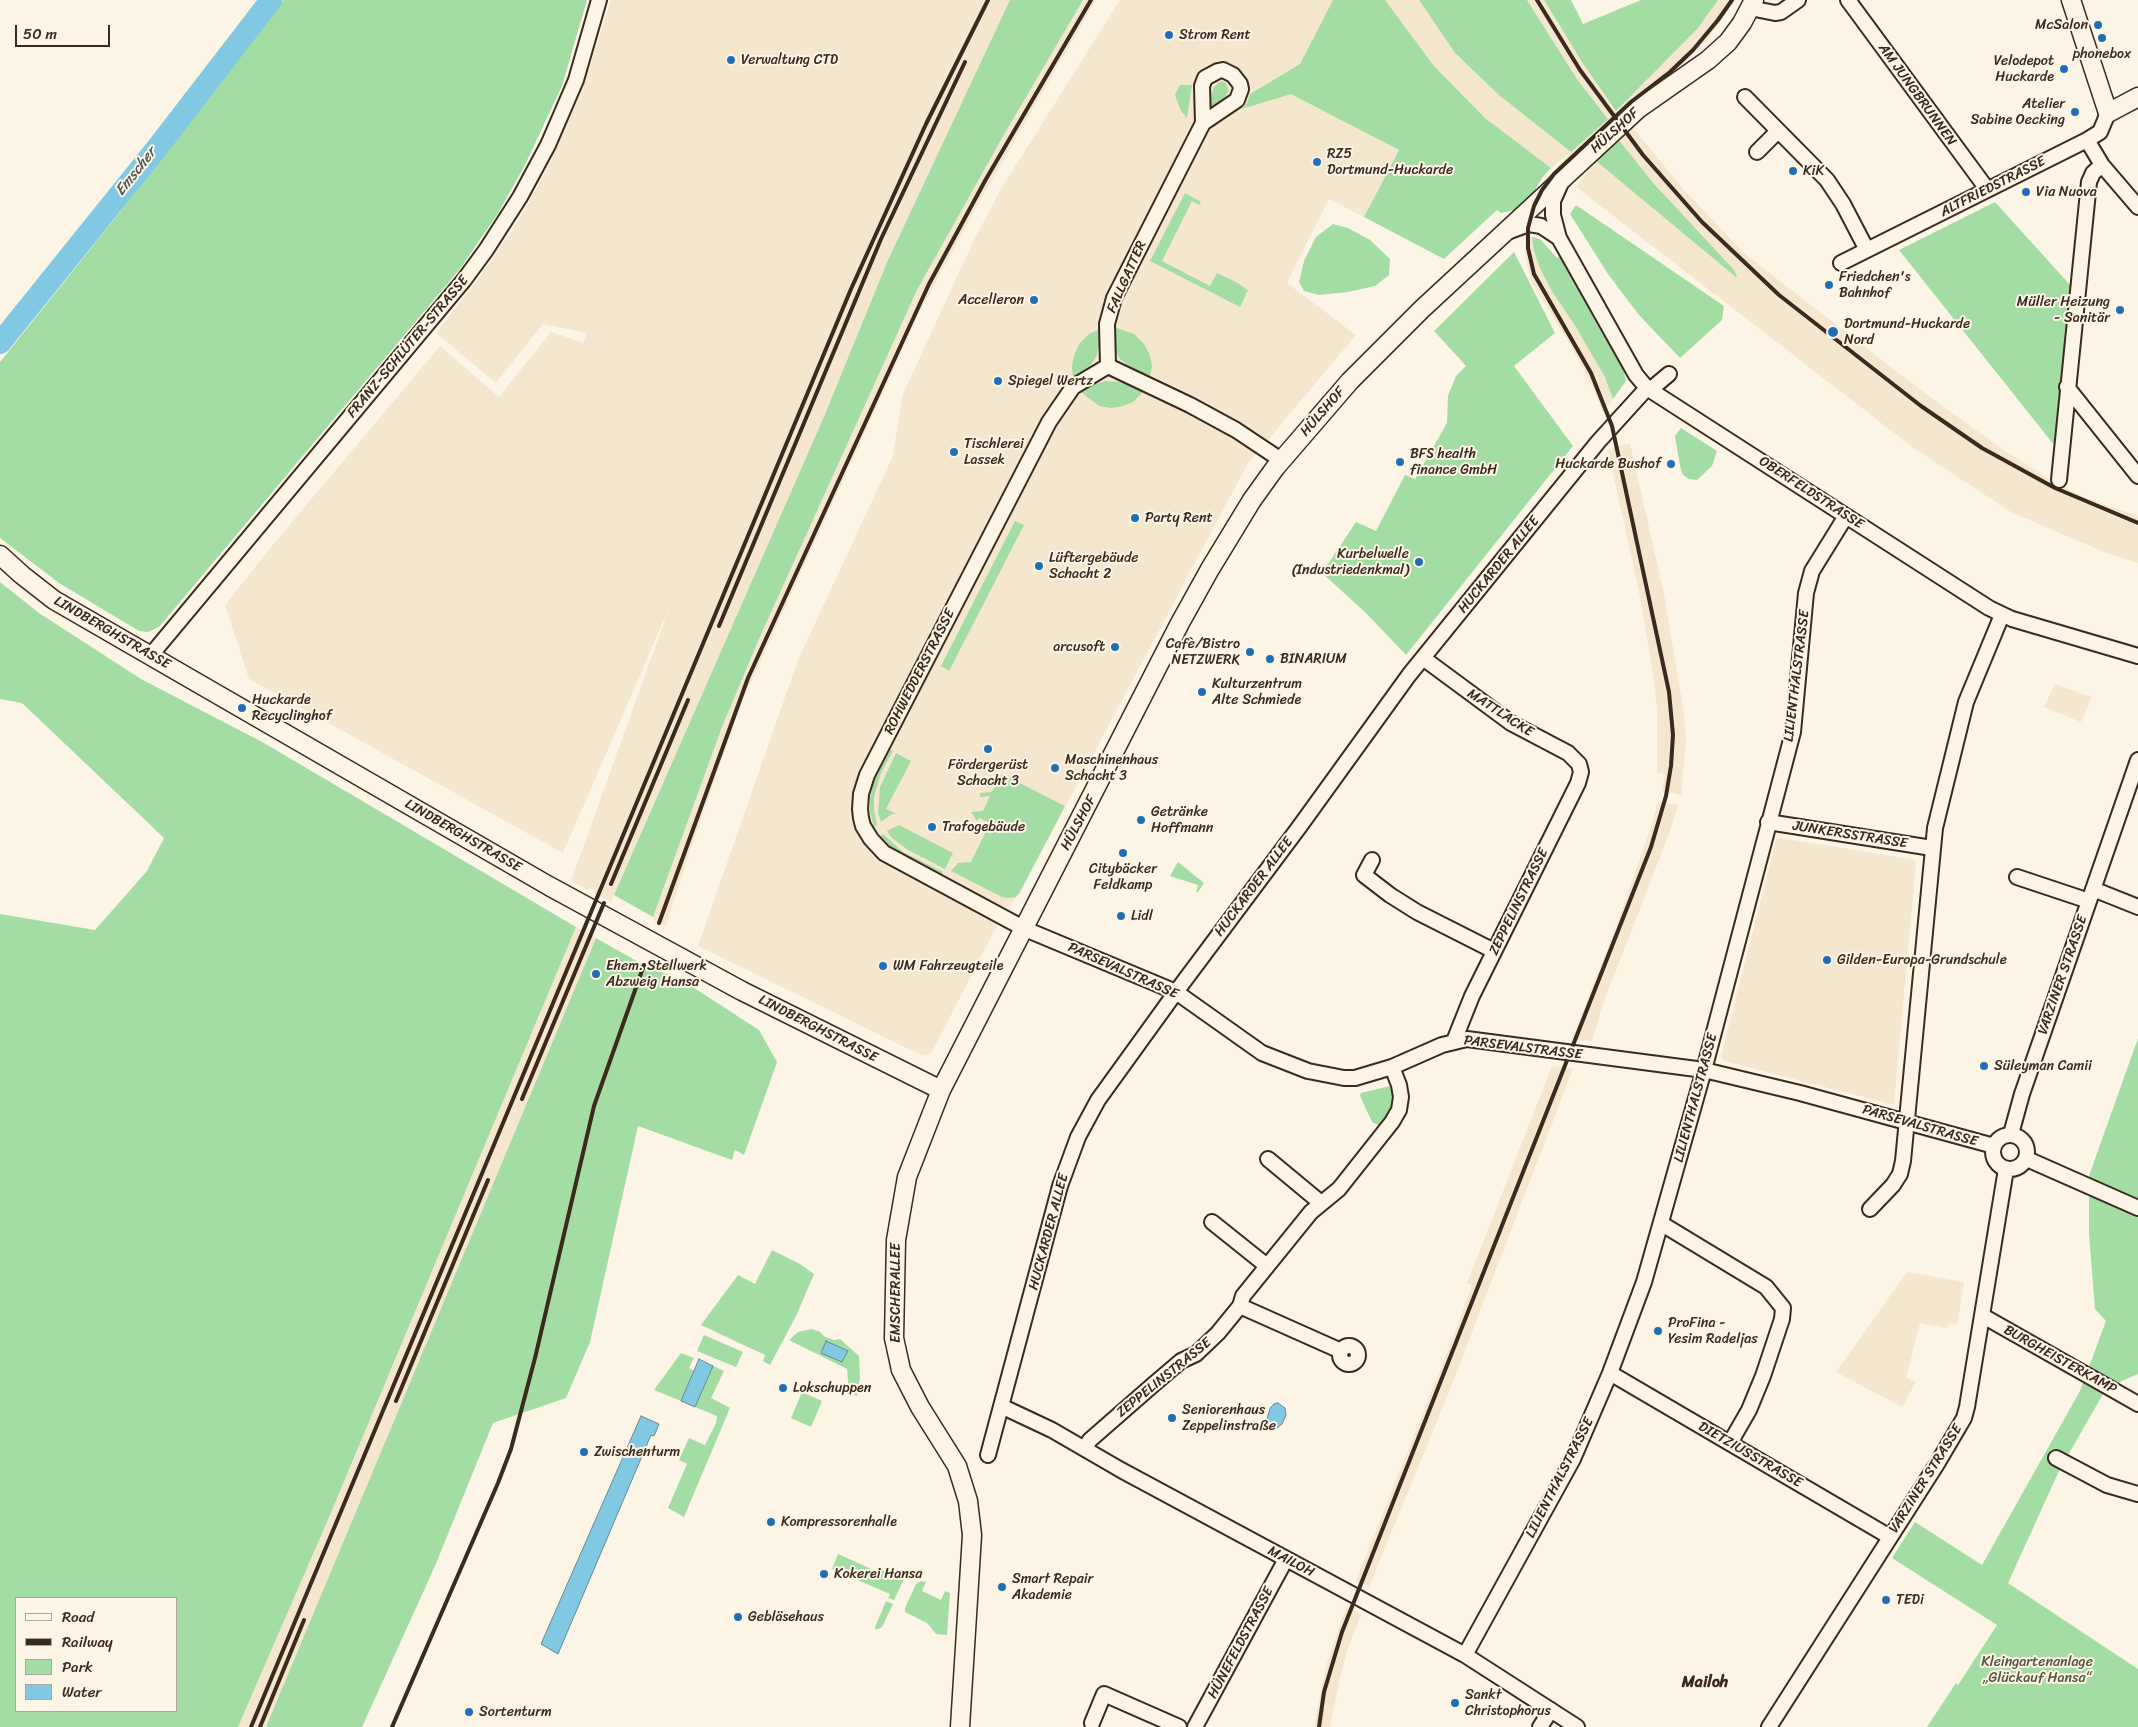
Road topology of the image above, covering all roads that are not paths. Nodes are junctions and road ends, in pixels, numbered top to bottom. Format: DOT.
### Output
graph roads {
  1 [pos="599,0"];
  2 [pos="1798,0"];
  3 [pos="1848,0"];
  4 [pos="2071,0"];
  5 [pos="1752,4"];
  6 [pos="2138,96"];
  7 [pos="1745,97"];
  8 [pos="2108,113"];
  9 [pos="1204,123"];
  10 [pos="1778,131"];
  11 [pos="2087,140"];
  12 [pos="1757,152"];
  13 [pos="2102,164"];
  14 [pos="1564,178"];
  15 [pos="1987,190"];
  16 [pos="2138,207"];
  17 [pos="1505,233"];
  18 [pos="1559,238"];
  19 [pos="1867,250"];
  20 [pos="1841,263"];
  21 [pos="1108,366"];
  22 [pos="1669,374"];
  23 [pos="2067,387"];
  24 [pos="1649,389"];
  25 [pos="1281,460"];
  26 [pos="2138,476"];
  27 [pos="2059,480"];
  28 [pos="1846,516"];
  29 [pos="0,555"];
  30 [pos="2002,615"];
  31 [pos="151,655"];
  32 [pos="2138,656"];
  33 [pos="1423,658"];
  34 [pos="2138,760"];
  35 [pos="1579,764"];
  36 [pos="1768,822"];
  37 [pos="1932,848"];
  38 [pos="1372,860"];
  39 [pos="2017,878"];
  40 [pos="2091,894"];
  41 [pos="2138,906"];
  42 [pos="1025,929"];
  43 [pos="1494,951"];
  44 [pos="1176,992"];
  45 [pos="1454,1041"];
  46 [pos="1392,1067"];
  47 [pos="1704,1070"];
  48 [pos="941,1090"];
  49 [pos="1906,1120"];
  50 [pos="2011,1134"];
  51 [pos="1994,1146"];
  52 [pos="1268,1159"];
  53 [pos="2027,1159"];
  54 [pos="2006,1169"];
  55 [pos="1321,1203"];
  56 [pos="2138,1208"];
  57 [pos="1870,1209"];
  58 [pos="1212,1222"];
  59 [pos="1662,1224"];
  60 [pos="1267,1266"];
  61 [pos="1240,1306"];
  62 [pos="1982,1316"];
  63 [pos="1341,1351"];
  64 [pos="1610,1373"];
  65 [pos="2138,1404"];
  66 [pos="1001,1406"];
  67 [pos="1730,1443"];
  68 [pos="1085,1448"];
  69 [pos="988,1455"];
  70 [pos="2056,1458"];
  71 [pos="2138,1494"];
  72 [pos="1890,1537"];
  73 [pos="1286,1559"];
  74 [pos="1465,1655"];
  75 [pos="1551,1710"];
  76 [pos="1092,1723"];
  77 [pos="960,1727"];
  78 [pos="1179,1727"];
  79 [pos="1195,1727"];
  80 [pos="1540,1727"];
  81 [pos="1577,1727"];
  82 [pos="1769,1727"];
  1 -- 31 [label="street, FRANZ-SCHLÜTER-STRASSE"];
  2 -- 5 [label="street"];
  3 -- 15 [label="street, AM JUNGBRUNNEN"];
  4 -- 8 [label="main road"];
  5 -- 14 [label="main road, HÜLSHOF"];
  6 -- 8 [label="main road"];
  7 -- 10 [label="street"];
  8 -- 11 [label="street, ALTFRIEDSTRASSE"];
  9 -- 21 [label="street, FALLGATTER"];
  10 -- 12 [label="street"];
  10 -- 19 [label="street"];
  11 -- 13 [label="street"];
  11 -- 15 [label="street, ALTFRIEDSTRASSE"];
  13 -- 16 [label="street"];
  13 -- 23 [label="street"];
  14 -- 17 [label="main road, HÜLSHOF"];
  14 -- 18 [label="street, OBERFELDSTRASSE"];
  15 -- 19 [label="street, ALTFRIEDSTRASSE"];
  17 -- 18 [label="street"];
  17 -- 25 [label="main road, HÜLSHOF"];
  18 -- 24 [label="street, OBERFELDSTRASSE"];
  19 -- 20 [label="street, ALTFRIEDSTRASSE"];
  21 -- 25 [label="street"];
  21 -- 42 [label="street, ROHWEDDERSTRASSE"];
  22 -- 24 [label="street, HUCKARDER ALLEE"];
  23 -- 26 [label="street"];
  23 -- 27 [label="street"];
  24 -- 28 [label="street, OBERFELDSTRASSE"];
  24 -- 33 [label="street, HUCKARDER ALLEE"];
  25 -- 42 [label="main road, HÜLSHOF"];
  28 -- 30 [label="street, OBERFELDSTRASSE"];
  28 -- 36 [label="street, LILIENTHALSTRASSE"];
  29 -- 31 [label="main road, LINDBERGHSTRASSE"];
  30 -- 32 [label="street, OBERFELDSTRASSE"];
  30 -- 37 [label="street"];
  31 -- 48 [label="main road, LINDBERGHSTRASSE"];
  33 -- 35 [label="street, MATTLACKE"];
  33 -- 44 [label="street, HUCKARDER ALLEE"];
  34 -- 40 [label="street, VARZINER STRASSE"];
  35 -- 43 [label="street, ZEPPELINSTRASSE"];
  36 -- 37 [label="street, JUNKERSSTRASSE"];
  36 -- 47 [label="street, LILIENTHALSTRASSE"];
  37 -- 49 [label="street"];
  38 -- 43 [label="street"];
  39 -- 40 [label="street, VARZINER STRASSE"];
  40 -- 41 [label="street, VARZINER STRASSE"];
  40 -- 50 [label="street, VARZINER STRASSE"];
  42 -- 44 [label="street, PARSEVALSTRASSE"];
  42 -- 48 [label="main road, EMSCHERALLEE"];
  43 -- 45 [label="street, ZEPPELINSTRASSE"];
  44 -- 46 [label="street, PARSEVALSTRASSE"];
  44 -- 66 [label="street, HUCKARDER ALLEE"];
  45 -- 46 [label="street, PARSEVALSTRASSE"];
  45 -- 47 [label="street, PARSEVALSTRASSE"];
  46 -- 55 [label="street, ZEPPELINSTRASSE"];
  47 -- 49 [label="street, PARSEVALSTRASSE"];
  47 -- 59 [label="street, LILIENTHALSTRASSE"];
  48 -- 77 [label="main road, EMSCHERALLEE"];
  49 -- 51 [label="street, PARSEVALSTRASSE"];
  49 -- 57 [label="street"];
  50 -- 51 [label="street"];
  50 -- 53 [label="street"];
  51 -- 54 [label="street"];
  52 -- 55 [label="street"];
  53 -- 54 [label="street"];
  53 -- 56 [label="street"];
  54 -- 62 [label="street, VARZINER STRASSE"];
  55 -- 60 [label="street, ZEPPELINSTRASSE"];
  58 -- 60 [label="street"];
  59 -- 64 [label="street, LILIENTHALSTRASSE"];
  59 -- 67 [label="street"];
  60 -- 61 [label="street, ZEPPELINSTRASSE"];
  61 -- 63 [label="street"];
  61 -- 68 [label="street, ZEPPELINSTRASSE"];
  62 -- 65 [label="street, BURGHEISTERKAMP"];
  62 -- 72 [label="street, VARZINER STRASSE"];
  64 -- 67 [label="street, DIETZIUSSTRASSE"];
  64 -- 74 [label="street, LILIENTHALSTRASSE"];
  66 -- 68 [label="street, MAILOH"];
  66 -- 69 [label="street, HUCKARDER ALLEE"];
  67 -- 72 [label="street, DIETZIUSSTRASSE"];
  68 -- 73 [label="street, MAILOH"];
  70 -- 71 [label="street"];
  72 -- 82 [label="street, VARZINER STRASSE"];
  73 -- 74 [label="street, MAILOH"];
  73 -- 79 [label="street, HÜNEFELDSTRASSE"];
  74 -- 75 [label="street, MAILOH"];
  75 -- 80 [label="street"];
  75 -- 81 [label="street, MAILOH"];
  76 -- 78 [label="street"];
}
